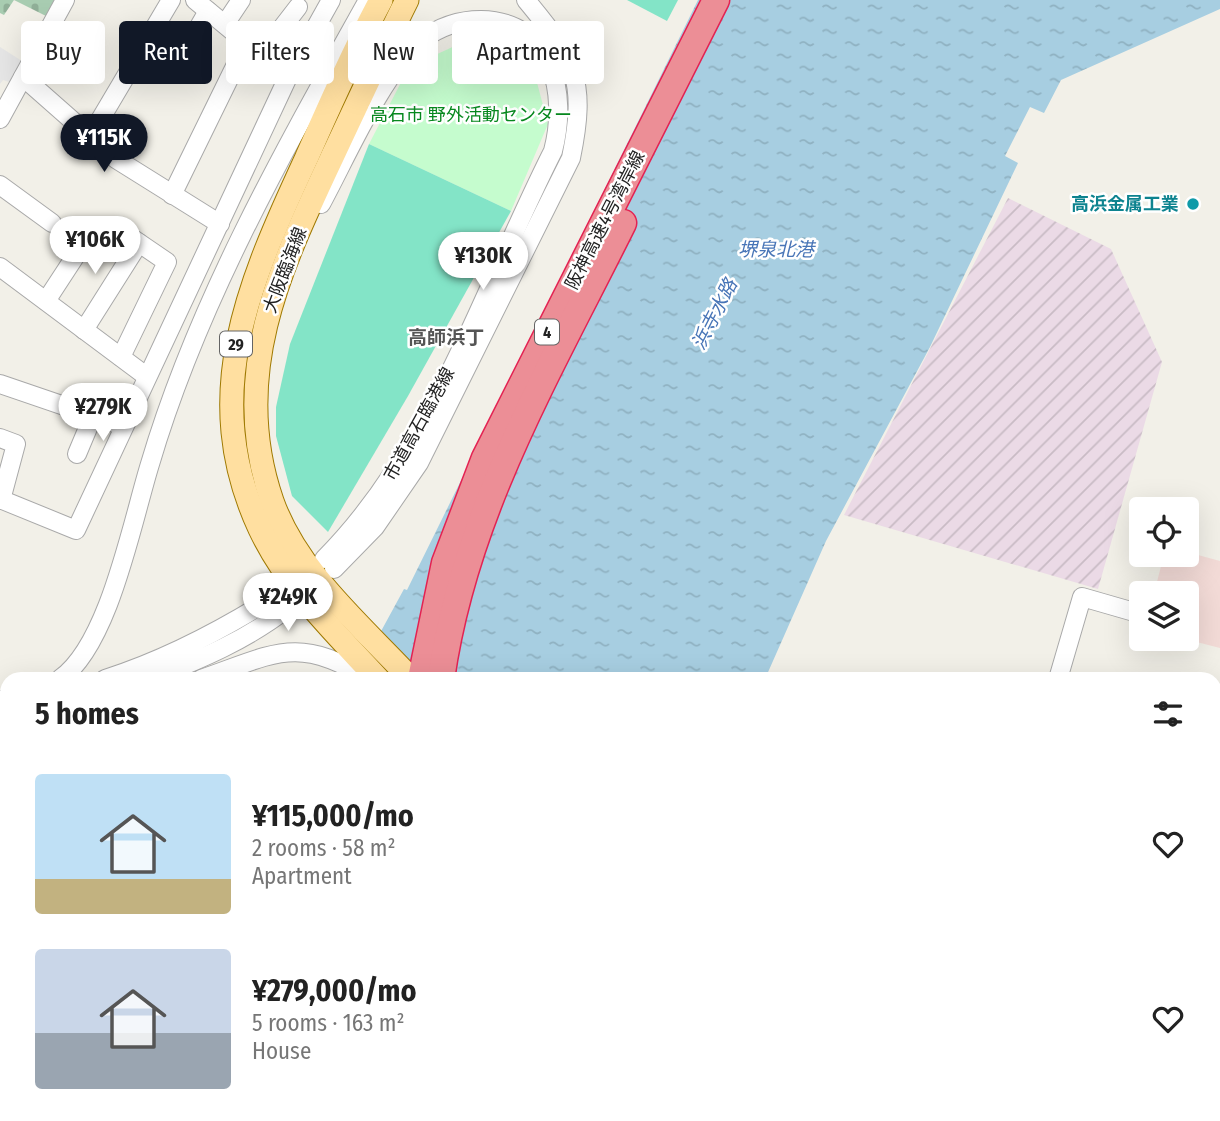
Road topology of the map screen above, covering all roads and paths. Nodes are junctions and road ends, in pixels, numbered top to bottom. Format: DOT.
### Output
graph roads {
  1 [pos="65,0"];
  2 [pos="171,0"];
  3 [pos="241,0"];
  4 [pos="331,0"];
  5 [pos="368,0"];
  6 [pos="381,0"];
  7 [pos="407,0"];
  8 [pos="526,0"];
  9 [pos="716,0"];
  10 [pos="736,0"];
  11 [pos="202,6"];
  12 [pos="298,7"];
  13 [pos="54,21"];
  14 [pos="283,21"];
  15 [pos="319,21"];
  16 [pos="225,24"];
  17 [pos="21,81"];
  18 [pos="31,84"];
  19 [pos="234,84"];
  20 [pos="285,84"];
  21 [pos="0,119"];
  22 [pos="91,135"];
  23 [pos="0,185"];
  24 [pos="172,195"];
  25 [pos="52,223"];
  26 [pos="220,224"];
  27 [pos="95,226"];
  28 [pos="123,232"];
  29 [pos="139,243"];
  30 [pos="0,267"];
  31 [pos="274,292"];
  32 [pos="46,302"];
  33 [pos="84,330"];
  34 [pos="121,357"];
  35 [pos="146,376"];
  36 [pos="0,384"];
  37 [pos="93,416"];
  38 [pos="122,426"];
  39 [pos="0,438"];
  40 [pos="77,454"];
  41 [pos="1,500"];
  42 [pos="1129,611"];
  43 [pos="70,672"];
  44 [pos="127,672"];
  45 [pos="168,672"];
  46 [pos="221,672"];
  47 [pos="363,672"];
  48 [pos="370,672"];
  49 [pos="405,672"];
  50 [pos="422,672"];
  51 [pos="443,672"];
  52 [pos="1060,672"];
  1 -- 13 [label="street"];
  2 -- 22 [label="street"];
  3 -- 16 [label="street"];
  4 -- 15 [label="street"];
  5 -- 43 [label="street"];
  6 -- 48 [label="main road, 大阪臨海線 / 29"];
  7 -- 31 [label="main road, 大阪臨海線 / 29"];
  8 -- 31 [label="street, 市道高石臨港線"];
  9 -- 50 [label="highway, 阪神高速4号湾岸線 / 4"];
  10 -- 51 [label="highway, 阪神高速4号湾岸線 / 4"];
  11 -- 16 [label="street"];
  12 -- 14 [label="street"];
  17 -- 21 [label="street"];
  18 -- 22 [label="street"];
  19 -- 24 [label="street"];
  20 -- 26 [label="street"];
  22 -- 24 [label="street"];
  23 -- 25 [label="street"];
  24 -- 26 [label="street"];
  26 -- 35 [label="street"];
  27 -- 32 [label="street"];
  28 -- 29 [label="street"];
  29 -- 33 [label="street"];
  29 -- 34 [label="street"];
  30 -- 32 [label="street"];
  31 -- 49 [label="main road, 大阪臨海線 / 29"];
  32 -- 33 [label="street"];
  33 -- 34 [label="street"];
  34 -- 35 [label="street"];
  35 -- 38 [label="street"];
  36 -- 37 [label="street"];
  37 -- 38 [label="street"];
  37 -- 40 [label="street"];
  38 -- 41 [label="street"];
  39 -- 41 [label="street"];
  42 -- 52 [label="street"];
  44 -- 45 [label="street"];
  46 -- 47 [label="street"];
}
